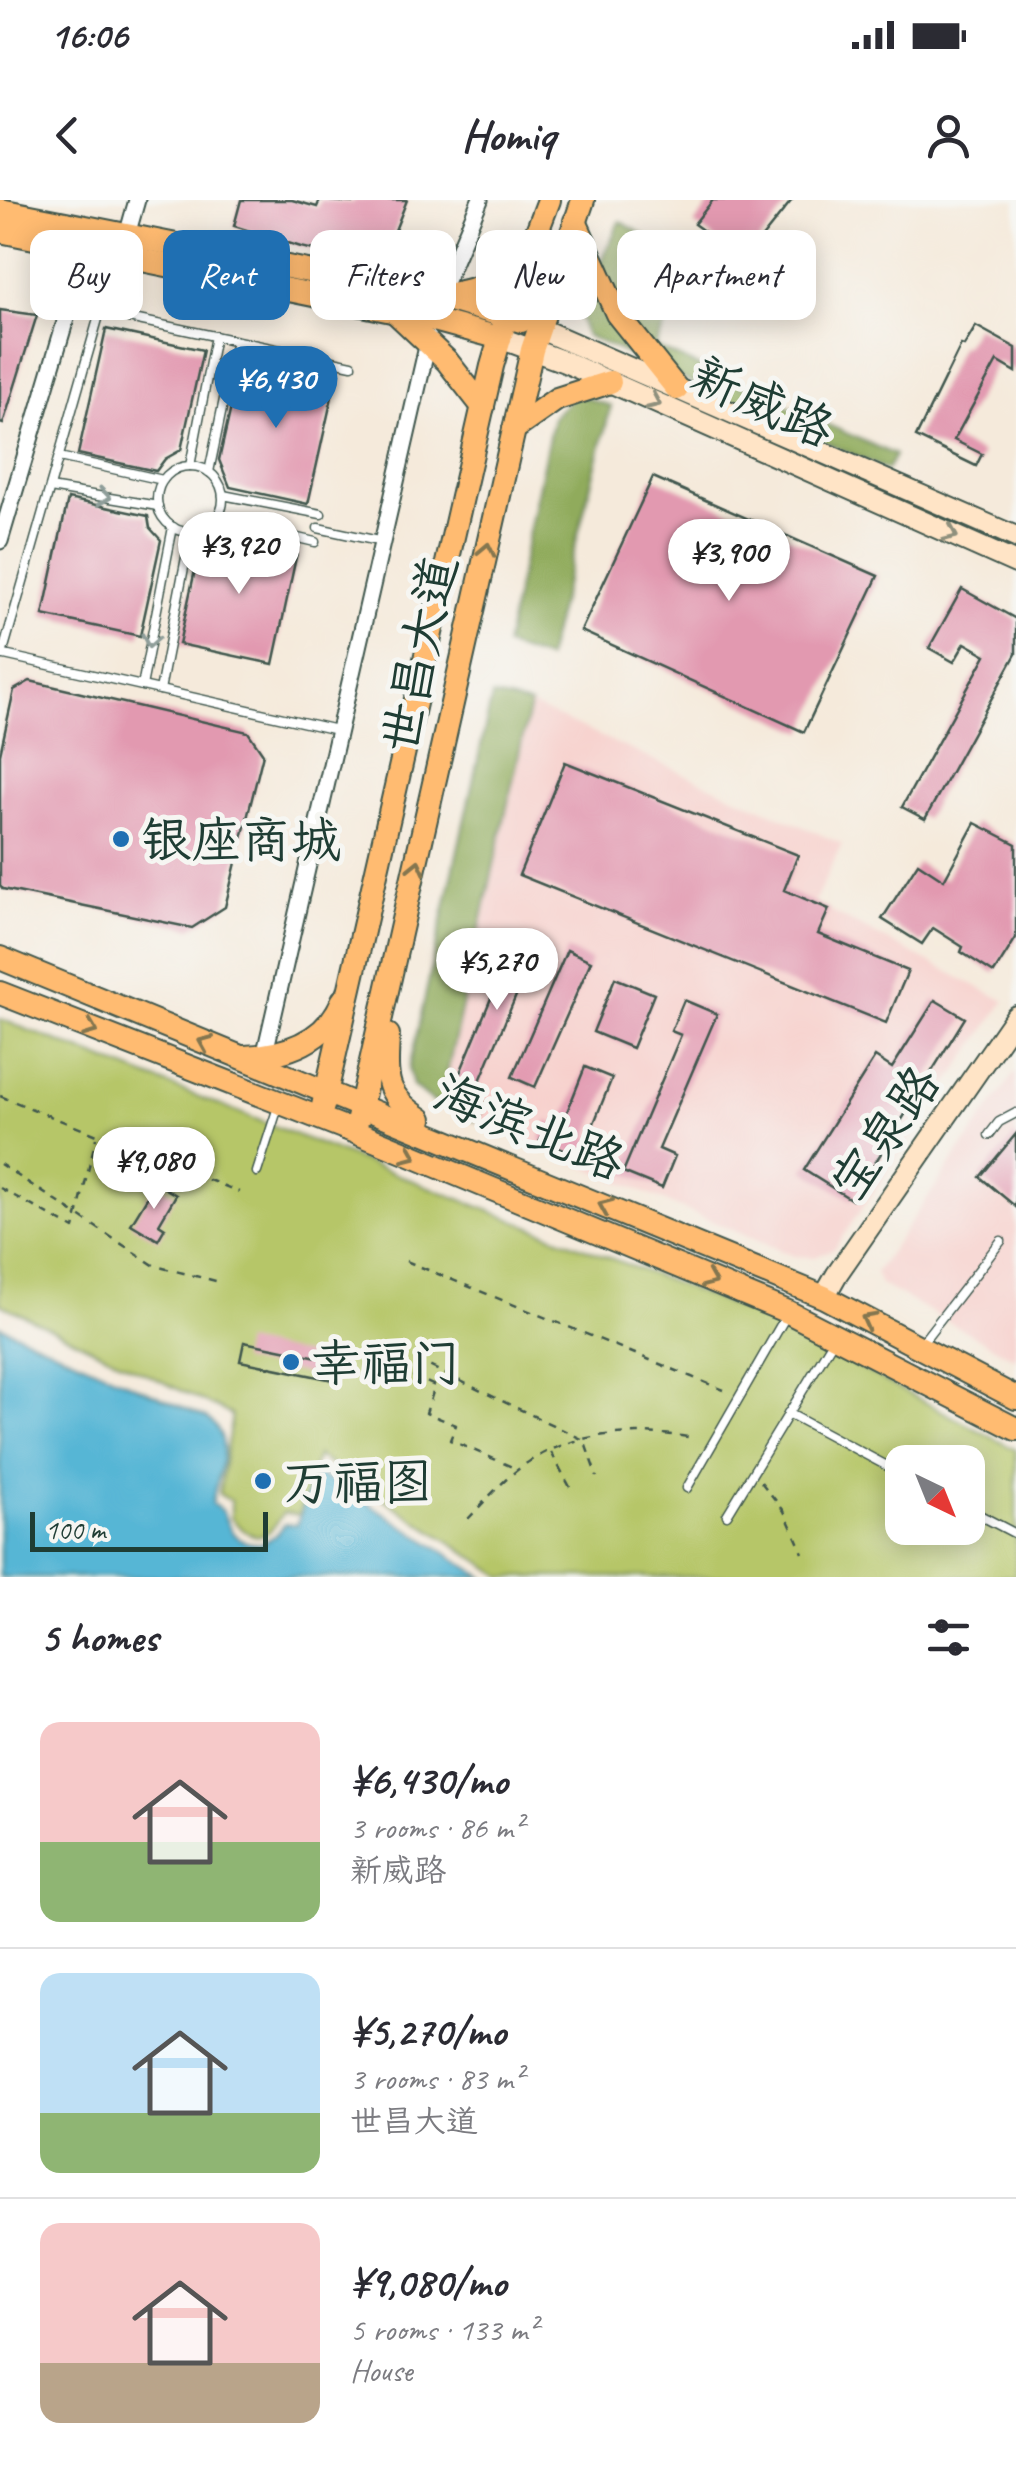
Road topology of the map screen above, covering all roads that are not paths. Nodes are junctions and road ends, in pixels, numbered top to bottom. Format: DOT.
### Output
graph roads {
  1 [pos="137,200"];
  2 [pos="480,200"];
  3 [pos="549,200"];
  4 [pos="0,210"];
  5 [pos="579,210"];
  6 [pos="0,230"];
  7 [pos="64,230"];
  8 [pos="128,230"];
  9 [pos="538,230"];
  10 [pos="30,233"];
  11 [pos="143,249"];
  12 [pos="143,250"];
  13 [pos="456,259"];
  14 [pos="310,283"];
  15 [pos="310,291"];
  16 [pos="456,314"];
  17 [pos="66,320"];
  18 [pos="403,320"];
  19 [pos="433,320"];
  20 [pos="506,320"];
  21 [pos="503,327"];
  22 [pos="215,336"];
  23 [pos="535,339"];
  24 [pos="236,341"];
  25 [pos="428,343"];
  26 [pos="352,365"];
  27 [pos="610,382"];
  28 [pos="677,388"];
  29 [pos="483,407"];
  30 [pos="514,429"];
  31 [pos="58,457"];
  32 [pos="190,466"];
  33 [pos="210,472"];
  34 [pos="163,480"];
  35 [pos="50,488"];
  36 [pos="223,495"];
  37 [pos="158,506"];
  38 [pos="321,514"];
  39 [pos="216,520"];
  40 [pos="172,527"];
  41 [pos="318,528"];
  42 [pos="191,532"];
  43 [pos="1016,537"];
  44 [pos="0,541"];
  45 [pos="315,542"];
  46 [pos="383,542"];
  47 [pos="1016,562"];
  48 [pos="1,655"];
  49 [pos="142,686"];
  50 [pos="160,690"];
  51 [pos="340,731"];
  52 [pos="0,958"];
  53 [pos="358,964"];
  54 [pos="391,982"];
  55 [pos="0,993"];
  56 [pos="1016,1017"];
  57 [pos="263,1061"];
  58 [pos="328,1093"];
  59 [pos="279,1103"];
  60 [pos="361,1105"];
  61 [pos="1016,1113"];
  62 [pos="320,1119"];
  63 [pos="355,1132"];
  64 [pos="989,1135"];
  65 [pos="462,1145"];
  66 [pos="257,1172"];
  67 [pos="1002,1242"];
  68 [pos="824,1297"];
  69 [pos="788,1312"];
  70 [pos="836,1335"];
  71 [pos="920,1347"];
  72 [pos="1016,1398"];
  73 [pos="788,1413"];
  74 [pos="1016,1429"];
  75 [pos="885,1465"];
  76 [pos="687,1488"];
  77 [pos="727,1514"];
  78 [pos="985,1518"];
  79 [pos="1016,1534"];
  1 -- 8 [label="street"];
  2 -- 13 [label="street"];
  3 -- 9 [label="main road, 世昌大道"];
  4 -- 7 [label="main road, 新威路"];
  5 -- 23 [label="main road, 世昌大道"];
  5 -- 28 [label="main road"];
  6 -- 10 [label="main road, 新威路"];
  11 -- 14 [label="main road, 新威路"];
  12 -- 15 [label="main road, 新威路"];
  16 -- 21 [label="main road, 新威路"];
  17 -- 44 [label="street"];
  18 -- 25 [label="main road"];
  19 -- 25 [label="street"];
  20 -- 21 [label="main road, 世昌大道"];
  21 -- 23 [label="main road, 新威路"];
  21 -- 29 [label="main road, 世昌大道"];
  22 -- 24 [label="lane"];
  22 -- 31 [label="lane"];
  22 -- 32 [label="lane"];
  23 -- 27 [label="main road, 新威路"];
  23 -- 28 [label="main road, 新威路"];
  23 -- 30 [label="main road, 世昌大道"];
  24 -- 26 [label="lane"];
  24 -- 33 [label="lane"];
  25 -- 29 [label="main road"];
  25 -- 46 [label="street"];
  27 -- 30 [label="main road"];
  27 -- 47 [label="main road, 新威路, one-way"];
  28 -- 43 [label="main road, 新威路"];
  29 -- 53 [label="main road, 世昌大道"];
  54 -- 30 [label="main road, 世昌大道, one-way"];
  31 -- 34 [label="lane"];
  31 -- 35 [label="lane"];
  32 -- 33 [label="lane"];
  32 -- 34 [label="lane"];
  33 -- 36 [label="lane"];
  34 -- 37 [label="lane"];
  35 -- 37 [label="lane, one-way"];
  35 -- 48 [label="lane"];
  36 -- 38 [label="lane"];
  36 -- 39 [label="lane"];
  37 -- 40 [label="lane"];
  39 -- 42 [label="lane"];
  39 -- 45 [label="lane"];
  40 -- 42 [label="lane"];
  40 -- 49 [label="lane, one-way"];
  41 -- 46 [label="lane"];
  42 -- 50 [label="lane"];
  46 -- 51 [label="street"];
  48 -- 49 [label="lane"];
  49 -- 50 [label="lane"];
  50 -- 51 [label="lane"];
  51 -- 57 [label="street"];
  57 -- 52 [label="main road, one-way"];
  53 -- 57 [label="main road"];
  53 -- 58 [label="main road, 世昌大道"];
  54 -- 60 [label="main road, 世昌大道"];
  54 -- 65 [label="main road"];
  55 -- 59 [label="main road, 海滨北路, one-way"];
  56 -- 68 [label="main road, 宝泉路"];
  57 -- 58 [label="main road, 海滨北路"];
  58 -- 60 [label="main road, 海滨北路"];
  58 -- 62 [label="main road, 世昌大道"];
  59 -- 62 [label="main road, 海滨北路"];
  59 -- 66 [label="lane"];
  60 -- 63 [label="main road, 世昌大道"];
  60 -- 65 [label="main road, 海滨北路"];
  61 -- 64 [label="lane"];
  62 -- 63 [label="main road, 海滨北路"];
  63 -- 69 [label="main road, 海滨北路, one-way"];
  68 -- 65 [label="main road, 海滨北路, one-way"];
  67 -- 71 [label="lane"];
  71 -- 68 [label="main road, 海滨北路, one-way"];
  69 -- 70 [label="main road, 海滨北路"];
  69 -- 76 [label="lane"];
  70 -- 73 [label="lane"];
  70 -- 74 [label="main road, 海滨北路"];
  71 -- 72 [label="main road, 海滨北路"];
  73 -- 75 [label="lane"];
  73 -- 77 [label="lane"];
  78 -- 79 [label="lane"];
}
